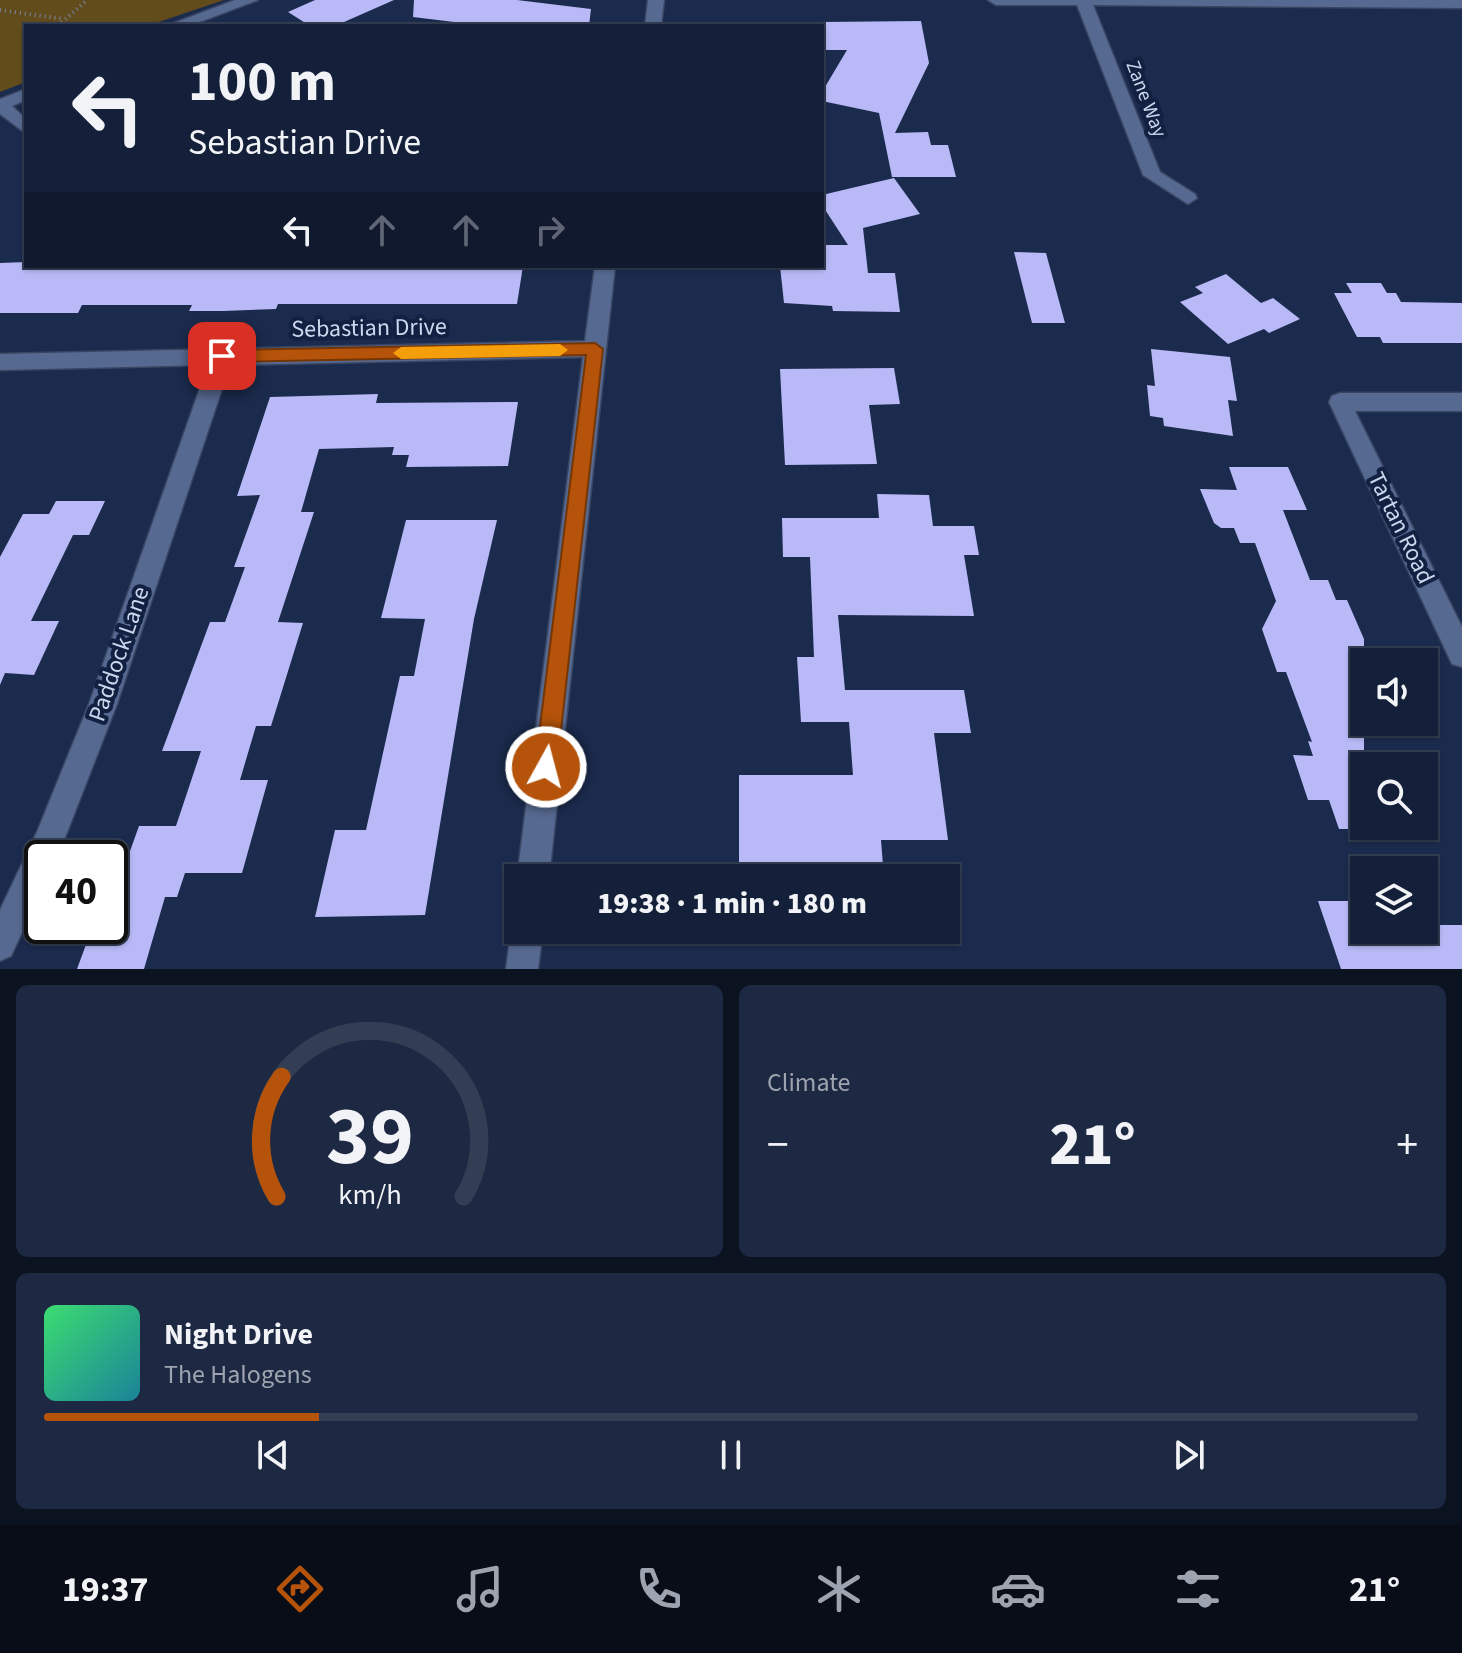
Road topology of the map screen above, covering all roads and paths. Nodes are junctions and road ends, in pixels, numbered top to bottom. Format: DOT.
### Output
graph roads {
  1 [pos="87,0"];
  2 [pos="250,0"];
  3 [pos="656,0"];
  4 [pos="996,0"];
  5 [pos="1084,0"];
  6 [pos="1462,3"];
  7 [pos="0,10"];
  8 [pos="209,14"];
  9 [pos="63,19"];
  10 [pos="59,24"];
  11 [pos="180,24"];
  12 [pos="223,24"];
  13 [pos="653,24"];
  14 [pos="24,95"];
  15 [pos="0,105"];
  16 [pos="24,127"];
  17 [pos="1188,198"];
  18 [pos="605,268"];
  19 [pos="595,349"];
  20 [pos="222,356"];
  21 [pos="0,362"];
  22 [pos="1462,402"];
  23 [pos="1462,655"];
  24 [pos="535,864"];
  25 [pos="525,944"];
  26 [pos="0,945"];
  27 [pos="522,969"];
  1 -- 9 [label="path"];
  2 -- 8 [label="street"];
  3 -- 13 [label="street"];
  4 -- 5 [label="street"];
  5 -- 6 [label="street"];
  5 -- 17 [label="street, Zane Way"];
  7 -- 9 [label="path"];
  8 -- 11 [label="street"];
  8 -- 12 [label="street"];
  9 -- 10 [label="path"];
  14 -- 15 [label="street"];
  15 -- 16 [label="street"];
  18 -- 19 [label="street"];
  19 -- 20 [label="street, Sebastian Drive"];
  19 -- 24 [label="street"];
  20 -- 21 [label="street, Sebastian Drive"];
  20 -- 26 [label="street, Paddock Lane"];
  22 -- 23 [label="street, Tartan Road"];
  25 -- 27 [label="street"];
}
